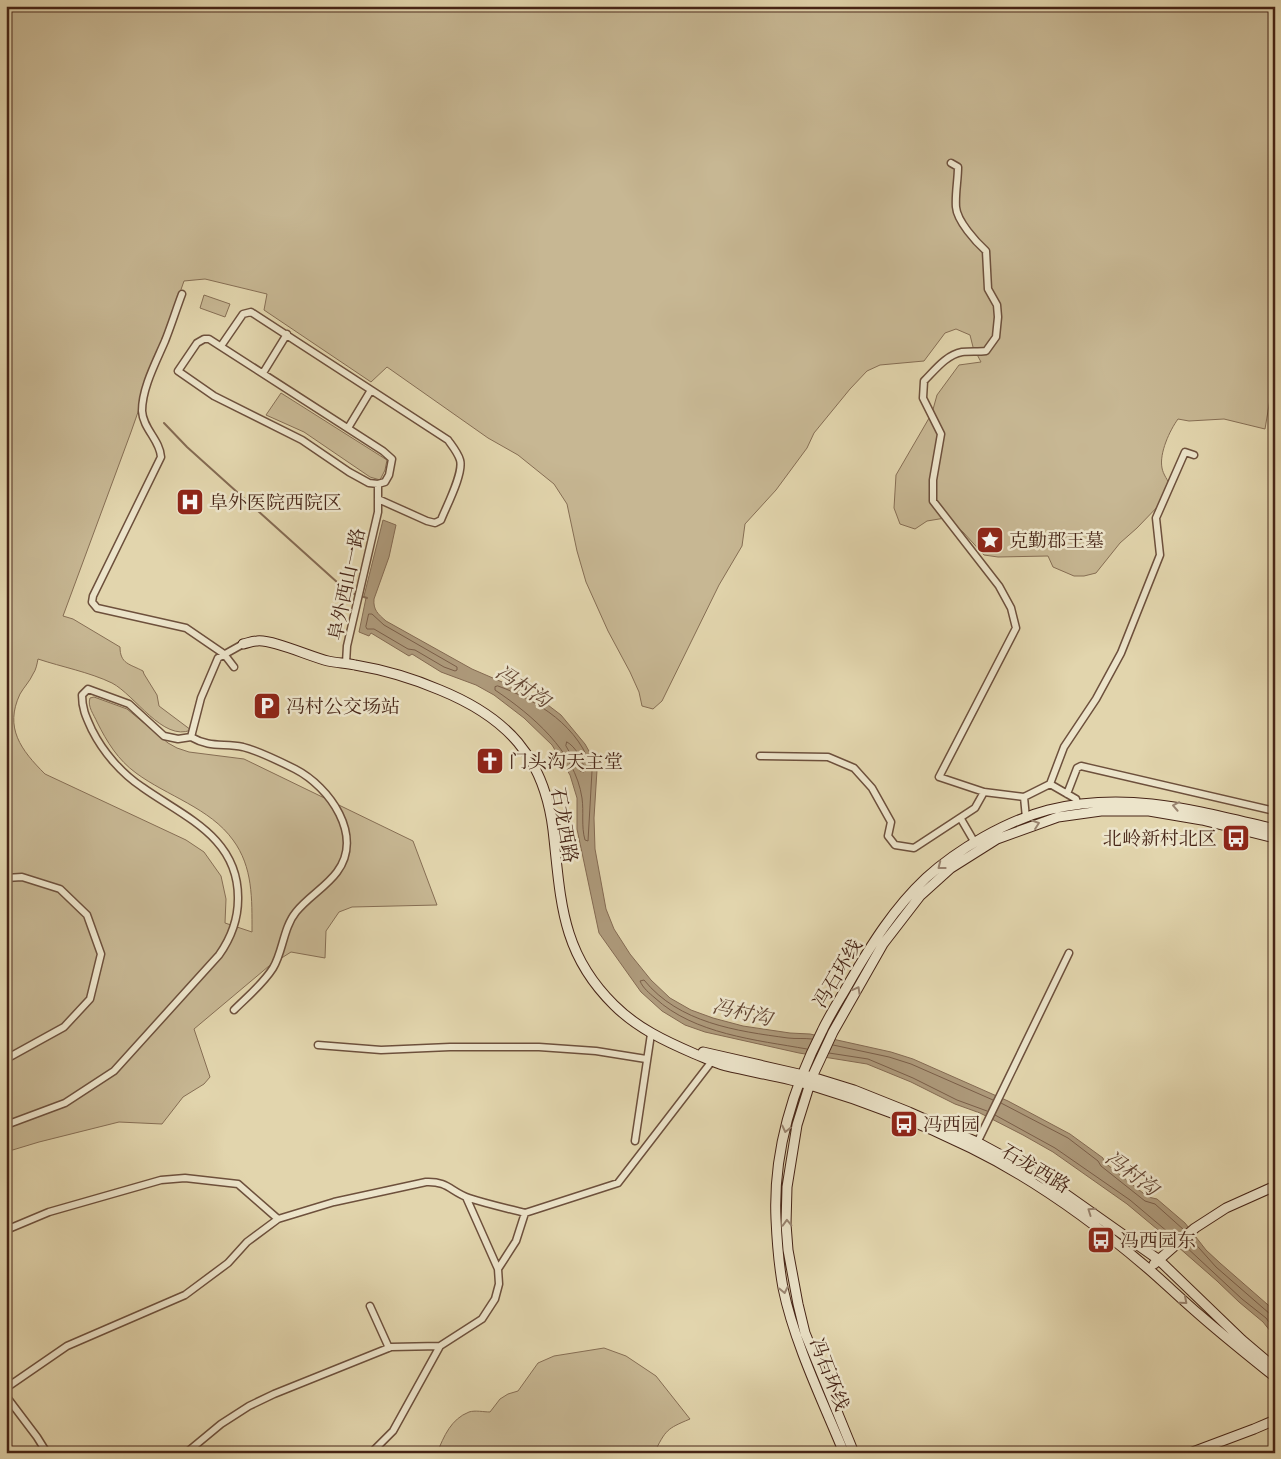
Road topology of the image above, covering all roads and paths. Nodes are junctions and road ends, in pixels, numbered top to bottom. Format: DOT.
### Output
graph roads {
  1 [pos="951,163"];
  2 [pos="182,294"];
  3 [pos="287,334"];
  4 [pos="221,346"];
  5 [pos="263,373"];
  6 [pos="371,390"];
  7 [pos="348,428"];
  8 [pos="1194,455"];
  9 [pos="378,484"];
  10 [pos="378,499"];
  11 [pos="244,644"];
  12 [pos="224,654"];
  13 [pos="346,663"];
  14 [pos="234,667"];
  15 [pos="191,737"];
  16 [pos="760,756"];
  17 [pos="1050,784"];
  18 [pos="984,792"];
  19 [pos="1067,794"];
  20 [pos="1024,797"];
  21 [pos="1078,805"];
  22 [pos="1275,811"];
  23 [pos="1079,815"];
  24 [pos="1026,818"];
  25 [pos="960,819"];
  26 [pos="1275,829"];
  27 [pos="1275,838"];
  28 [pos="975,843"];
  29 [pos="6,878"];
  30 [pos="1069,953"];
  31 [pos="234,1010"];
  32 [pos="651,1034"];
  33 [pos="318,1045"];
  34 [pos="680,1048"];
  35 [pos="6,1059"];
  36 [pos="646,1059"];
  37 [pos="712,1061"];
  38 [pos="801,1078"];
  39 [pos="811,1081"];
  40 [pos="6,1125"];
  41 [pos="635,1142"];
  42 [pos="975,1146"];
  43 [pos="1275,1186"];
  44 [pos="466,1197"];
  45 [pos="525,1212"];
  46 [pos="278,1219"];
  47 [pos="6,1230"];
  48 [pos="1159,1260"];
  49 [pos="1148,1268"];
  50 [pos="498,1269"];
  51 [pos="370,1306"];
  52 [pos="440,1346"];
  53 [pos="389,1348"];
  54 [pos="1275,1368"];
  55 [pos="1275,1377"];
  56 [pos="6,1388"];
  57 [pos="6,1396"];
  58 [pos="1275,1420"];
  59 [pos="47,1453"];
  60 [pos="186,1453"];
  61 [pos="371,1453"];
  62 [pos="844,1453"];
  63 [pos="854,1453"];
  64 [pos="1190,1453"];
  1 -- 18 [label="street"];
  2 -- 12 [label="street"];
  3 -- 4 [label="street"];
  3 -- 5 [label="street"];
  3 -- 6 [label="street"];
  4 -- 5 [label="street"];
  4 -- 9 [label="street"];
  5 -- 7 [label="street"];
  6 -- 7 [label="street"];
  6 -- 10 [label="street"];
  7 -- 9 [label="street"];
  8 -- 17 [label="street"];
  9 -- 10 [label="street, 阜外西山一路"];
  10 -- 13 [label="street, 阜外西山一路"];
  11 -- 12 [label="street"];
  11 -- 13 [label="main road, 石龙西路"];
  12 -- 14 [label="street"];
  12 -- 15 [label="street"];
  13 -- 32 [label="main road, 石龙西路"];
  15 -- 31 [label="street"];
  15 -- 40 [label="street"];
  16 -- 25 [label="street"];
  17 -- 19 [label="street"];
  17 -- 20 [label="street"];
  18 -- 20 [label="street"];
  18 -- 25 [label="street"];
  19 -- 21 [label="street"];
  19 -- 22 [label="street"];
  20 -- 24 [label="street"];
  21 -- 23 [label="street"];
  21 -- 24 [label="main road, 冯石环线"];
  26 -- 21 [label="main road, 冯石环线, one-way"];
  23 -- 27 [label="main road, 冯石环线"];
  39 -- 23 [label="main road, 冯石环线, one-way"];
  24 -- 28 [label="main road, 冯石环线"];
  25 -- 28 [label="street"];
  28 -- 38 [label="main road, 冯石环线, one-way"];
  29 -- 35 [label="street"];
  30 -- 42 [label="street"];
  32 -- 34 [label="main road, 石龙西路"];
  32 -- 36 [label="street"];
  33 -- 36 [label="street"];
  34 -- 37 [label="main road, 石龙西路"];
  34 -- 38 [label="main road, 石龙西路"];
  36 -- 41 [label="street"];
  37 -- 38 [label="main road, 石龙西路"];
  37 -- 45 [label="street"];
  38 -- 39 [label="main road, 石龙西路"];
  38 -- 62 [label="main road, 冯石环线, one-way"];
  39 -- 42 [label="main road, 石龙西路"];
  63 -- 39 [label="main road, 冯石环线, one-way"];
  48 -- 42 [label="main road, 石龙西路, one-way"];
  42 -- 49 [label="main road, 石龙西路"];
  43 -- 48 [label="main road"];
  44 -- 45 [label="street"];
  44 -- 46 [label="street"];
  44 -- 50 [label="street"];
  45 -- 50 [label="street"];
  46 -- 47 [label="street"];
  46 -- 56 [label="street"];
  48 -- 49 [label="main road"];
  48 -- 54 [label="main road, 石龙西路"];
  49 -- 55 [label="main road, 石龙西路, one-way"];
  50 -- 52 [label="street"];
  51 -- 53 [label="street"];
  52 -- 53 [label="street"];
  52 -- 61 [label="street"];
  53 -- 60 [label="street"];
  57 -- 59 [label="street"];
  58 -- 64 [label="main road"];
}
